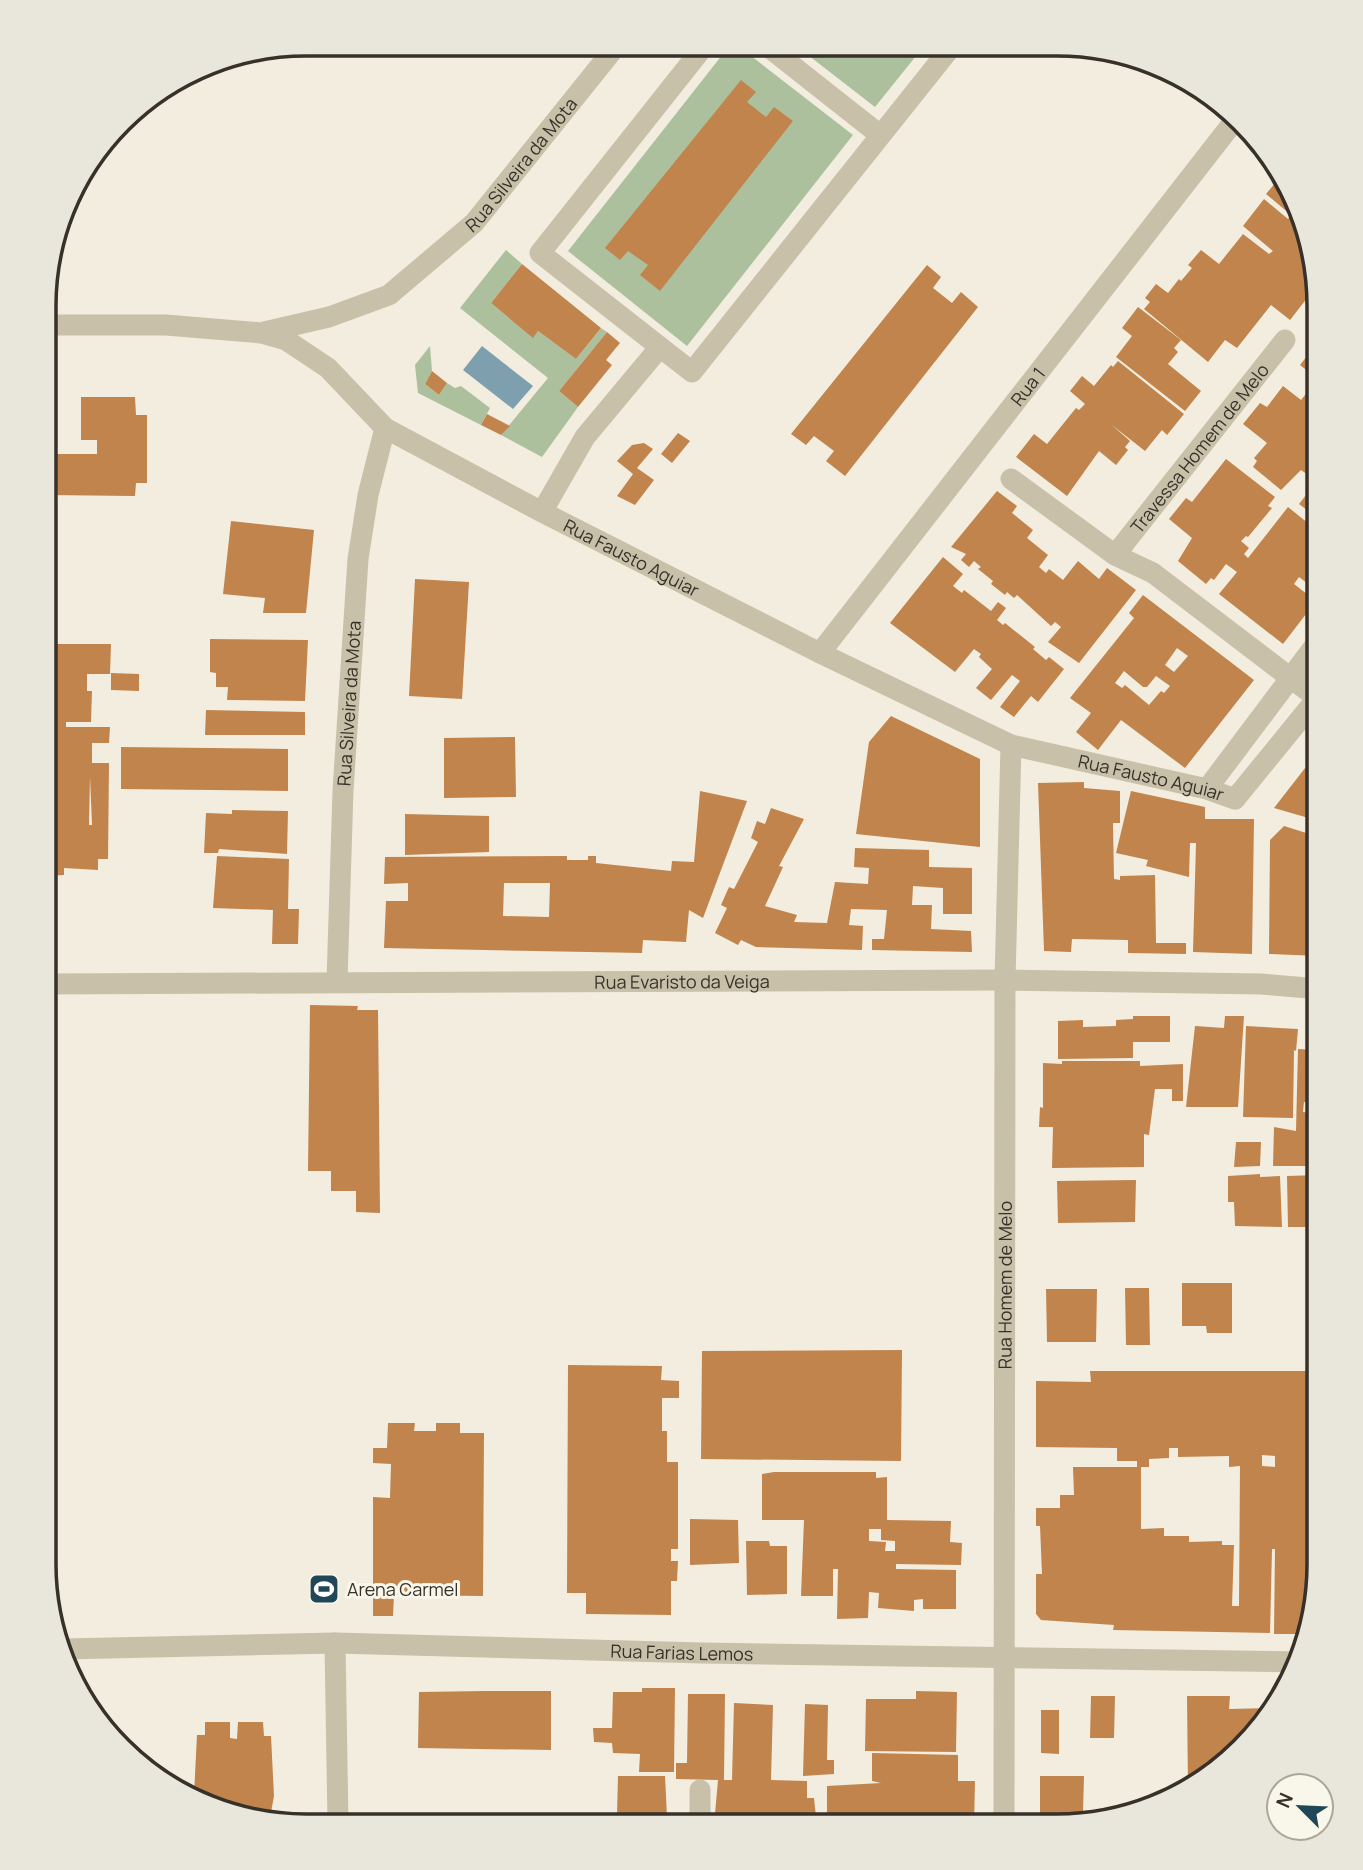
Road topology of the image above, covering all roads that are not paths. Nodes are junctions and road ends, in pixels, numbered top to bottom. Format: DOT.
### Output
graph roads {
  1 [pos="696,56"];
  2 [pos="780,56"];
  3 [pos="944,56"];
  4 [pos="608,57"];
  5 [pos="1230,126"];
  6 [pos="880,135"];
  7 [pos="56,325"];
  8 [pos="261,333"];
  9 [pos="1285,340"];
  10 [pos="660,347"];
  11 [pos="386,428"];
  12 [pos="1011,478"];
  13 [pos="541,512"];
  14 [pos="1115,555"];
  15 [pos="820,653"];
  16 [pos="1307,655"];
  17 [pos="1290,677"];
  18 [pos="1307,689"];
  19 [pos="1307,711"];
  20 [pos="1011,746"];
  21 [pos="1207,789"];
  22 [pos="1005,980"];
  23 [pos="337,981"];
  24 [pos="56,984"];
  25 [pos="1307,988"];
  26 [pos="335,1643"];
  27 [pos="71,1649"];
  28 [pos="1004,1659"];
  29 [pos="1287,1662"];
  30 [pos="700,1790"];
  31 [pos="338,1814"];
  32 [pos="700,1814"];
  33 [pos="1004,1814"];
  1 -- 10 [label="street"];
  2 -- 6 [label="street"];
  3 -- 6 [label="street"];
  4 -- 8 [label="street, Rua Silveira da Mota"];
  5 -- 15 [label="street, Rua 1"];
  6 -- 10 [label="street"];
  7 -- 8 [label="street, Rua Fausto Aguiar"];
  8 -- 11 [label="street, Rua Fausto Aguiar"];
  9 -- 14 [label="street, Travessa Homem de Melo"];
  10 -- 13 [label="street"];
  11 -- 13 [label="street, Rua Fausto Aguiar"];
  11 -- 23 [label="street, Rua Silveira da Mota"];
  12 -- 14 [label="street"];
  13 -- 15 [label="street, Rua Fausto Aguiar"];
  14 -- 17 [label="street"];
  15 -- 20 [label="street, Rua Fausto Aguiar"];
  16 -- 17 [label="street"];
  17 -- 18 [label="street"];
  17 -- 21 [label="street"];
  19 -- 21 [label="street, Rua Fausto Aguiar"];
  20 -- 21 [label="street, Rua Fausto Aguiar"];
  20 -- 22 [label="street, Rua Homem de Melo"];
  22 -- 23 [label="street, Rua Evaristo da Veiga"];
  22 -- 25 [label="street, Rua Evaristo da Veiga"];
  22 -- 28 [label="street, Rua Homem de Melo"];
  23 -- 24 [label="street, Rua Evaristo da Veiga"];
  26 -- 27 [label="street, Rua Farias Lemos"];
  26 -- 28 [label="street, Rua Farias Lemos"];
  26 -- 31 [label="street"];
  28 -- 29 [label="street, Rua Farias Lemos"];
  28 -- 33 [label="street, Rua Homem de Melo"];
  30 -- 32 [label="street"];
}
